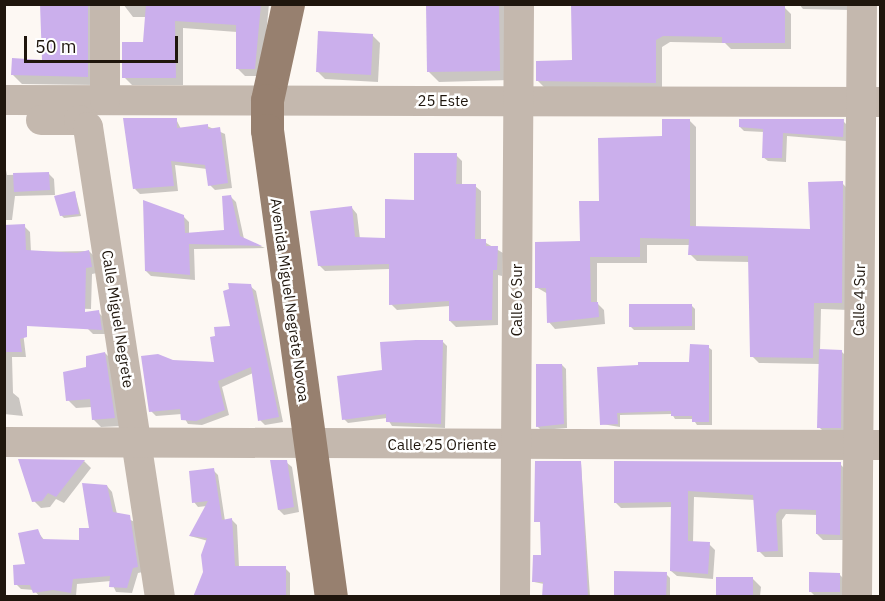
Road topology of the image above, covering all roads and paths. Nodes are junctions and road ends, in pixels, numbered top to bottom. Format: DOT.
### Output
graph roads {
  1 [pos="105,4"];
  2 [pos="288,4"];
  3 [pos="519,4"];
  4 [pos="862,4"];
  5 [pos="4,100"];
  6 [pos="105,100"];
  7 [pos="267,100"];
  8 [pos="518,101"];
  9 [pos="871,102"];
  10 [pos="4,120"];
  11 [pos="4,441"];
  12 [pos="516,444"];
  13 [pos="137,445"];
  14 [pos="310,445"];
  15 [pos="869,445"];
  16 [pos="160,597"];
  17 [pos="331,597"];
  18 [pos="515,597"];
  19 [pos="858,597"];
  1 -- 6 [label="street"];
  2 -- 7 [label="main road, Avenida Miguel Negrete Novoa"];
  3 -- 8 [label="street, Calle 6 Sur"];
  4 -- 9 [label="street, Calle 4 Sur"];
  5 -- 6 [label="street, 25 Este"];
  6 -- 7 [label="street, 25 Este"];
  7 -- 8 [label="street, 25 Este"];
  7 -- 14 [label="main road, Avenida Miguel Negrete Novoa"];
  8 -- 9 [label="street, 25 Este"];
  8 -- 12 [label="street, Calle 6 Sur"];
  9 -- 15 [label="street, Calle 4 Sur"];
  10 -- 13 [label="street, Calle Miguel Negrete"];
  11 -- 13 [label="street, Calle 25 Oriente"];
  12 -- 14 [label="street, Calle 25 Oriente"];
  12 -- 15 [label="street, Calle 25 Oriente"];
  12 -- 18 [label="street, Calle 6 Sur"];
  13 -- 14 [label="street, Calle 25 Oriente"];
  13 -- 16 [label="street, Calle Miguel Negrete"];
  14 -- 17 [label="main road, Avenida Miguel Negrete Novoa"];
  15 -- 19 [label="street, Calle 4 Sur"];
}
